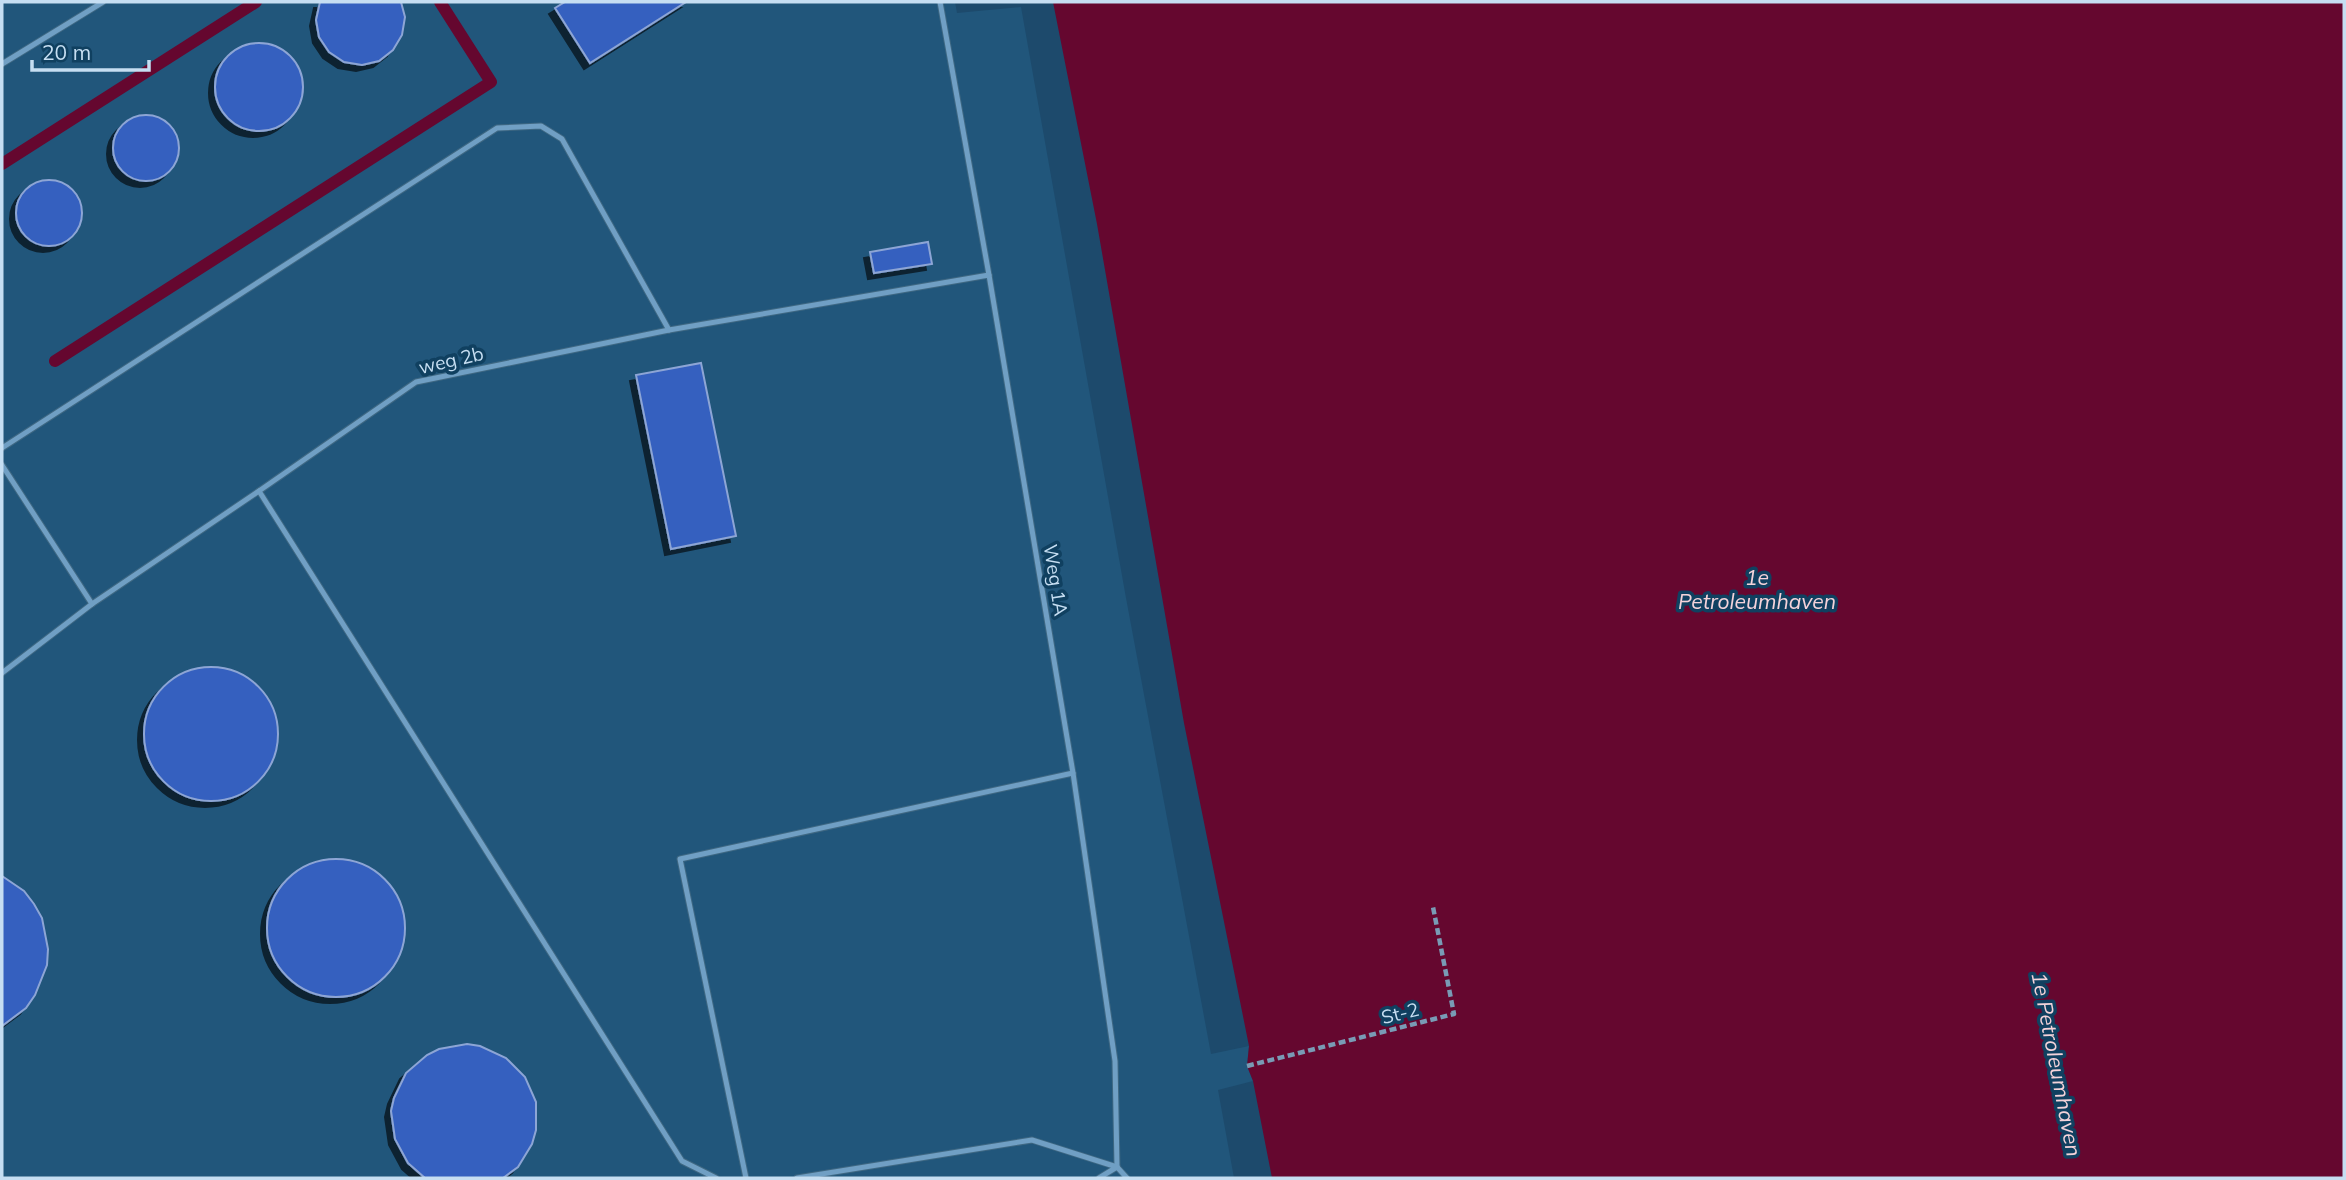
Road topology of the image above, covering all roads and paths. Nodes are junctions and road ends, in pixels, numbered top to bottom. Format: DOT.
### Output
graph roads {
  1 [pos="103,2"];
  2 [pos="940,2"];
  3 [pos="2,64"];
  4 [pos="989,275"];
  5 [pos="669,330"];
  6 [pos="2,448"];
  7 [pos="2,465"];
  8 [pos="259,491"];
  9 [pos="92,604"];
  10 [pos="2,673"];
  11 [pos="1073,773"];
  12 [pos="1433,907"];
  13 [pos="1247,1066"];
  14 [pos="1117,1167"];
  15 [pos="716,1178"];
  16 [pos="746,1178"];
  17 [pos="797,1178"];
  18 [pos="1099,1178"];
  19 [pos="1127,1178"];
  1 -- 3 [label="lane"];
  2 -- 4 [label="lane, Weg 1A"];
  4 -- 5 [label="lane, weg 2b"];
  4 -- 11 [label="lane, Weg 1A"];
  5 -- 6 [label="lane"];
  5 -- 8 [label="lane, weg 2b"];
  7 -- 9 [label="lane"];
  8 -- 9 [label="lane, weg 2b"];
  8 -- 15 [label="lane"];
  9 -- 10 [label="lane, weg 2b"];
  11 -- 14 [label="lane, Weg 1A"];
  11 -- 16 [label="lane"];
  12 -- 13 [label="path, St-2"];
  14 -- 17 [label="lane"];
  14 -- 18 [label="lane"];
  14 -- 19 [label="lane"];
}
